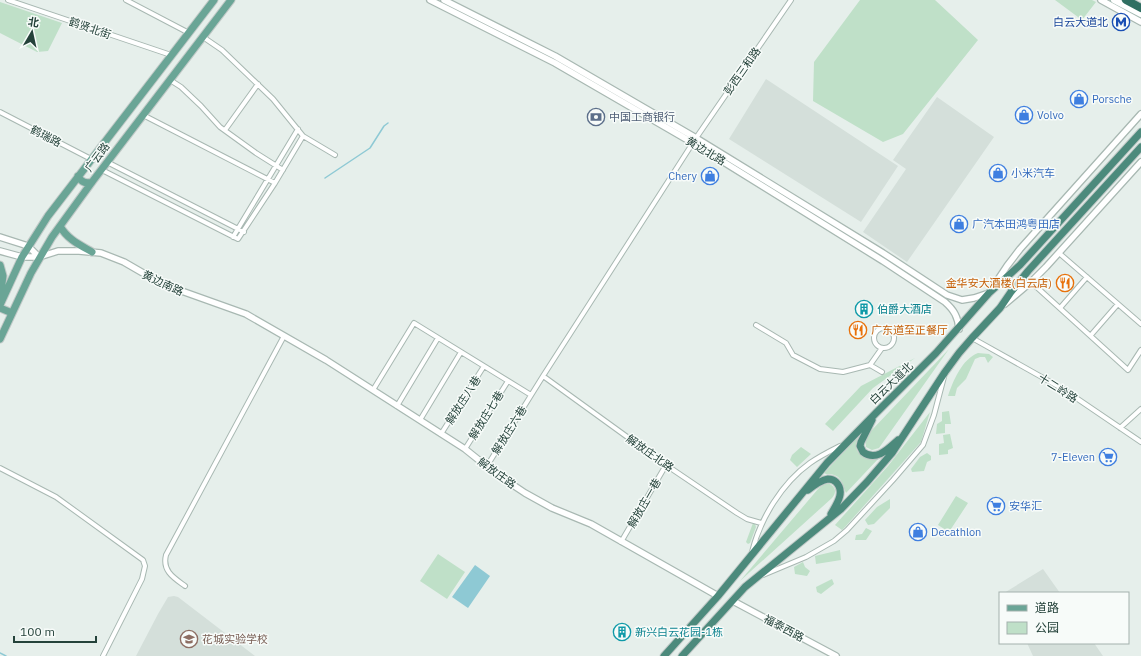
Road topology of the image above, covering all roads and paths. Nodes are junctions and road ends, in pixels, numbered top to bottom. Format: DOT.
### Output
graph roads {
  1 [pos="8,0"];
  2 [pos="126,0"];
  3 [pos="214,0"];
  4 [pos="231,0"];
  5 [pos="430,0"];
  6 [pos="444,0"];
  7 [pos="791,0"];
  8 [pos="1101,0"];
  9 [pos="1114,0"];
  10 [pos="1128,1"];
  11 [pos="1141,4"];
  12 [pos="1141,8"];
  13 [pos="1141,14"];
  14 [pos="1141,22"];
  15 [pos="189,33"];
  16 [pos="203,37"];
  17 [pos="172,56"];
  18 [pos="170,80"];
  19 [pos="258,84"];
  20 [pos="0,112"];
  21 [pos="1141,114"];
  22 [pos="143,115"];
  23 [pos="298,129"];
  24 [pos="225,130"];
  25 [pos="1141,132"];
  26 [pos="303,136"];
  27 [pos="694,140"];
  28 [pos="1141,147"];
  29 [pos="335,155"];
  30 [pos="91,159"];
  31 [pos="107,162"];
  32 [pos="1141,162"];
  33 [pos="102,170"];
  34 [pos="283,170"];
  35 [pos="78,176"];
  36 [pos="268,180"];
  37 [pos="92,182"];
  38 [pos="275,183"];
  39 [pos="60,226"];
  40 [pos="238,229"];
  41 [pos="244,232"];
  42 [pos="0,237"];
  43 [pos="233,237"];
  44 [pos="28,246"];
  45 [pos="0,251"];
  46 [pos="92,252"];
  47 [pos="1059,253"];
  48 [pos="22,257"];
  49 [pos="39,257"];
  50 [pos="0,265"];
  51 [pos="1087,277"];
  52 [pos="1031,282"];
  53 [pos="989,293"];
  54 [pos="0,299"];
  55 [pos="1118,304"];
  56 [pos="0,305"];
  57 [pos="0,308"];
  58 [pos="1000,308"];
  59 [pos="1060,308"];
  60 [pos="12,313"];
  61 [pos="1141,324"];
  62 [pos="756,325"];
  63 [pos="959,329"];
  64 [pos="1091,335"];
  65 [pos="284,336"];
  66 [pos="438,338"];
  67 [pos="972,338"];
  68 [pos="0,339"];
  69 [pos="882,348"];
  70 [pos="1141,350"];
  71 [pos="462,352"];
  72 [pos="870,364"];
  73 [pos="484,366"];
  74 [pos="882,372"];
  75 [pos="945,372"];
  76 [pos="543,376"];
  77 [pos="508,381"];
  78 [pos="373,390"];
  79 [pos="531,395"];
  80 [pos="397,406"];
  81 [pos="1141,409"];
  82 [pos="875,414"];
  83 [pos="420,420"];
  84 [pos="1120,428"];
  85 [pos="908,430"];
  86 [pos="441,434"];
  87 [pos="1141,442"];
  88 [pos="846,443"];
  89 [pos="465,449"];
  90 [pos="666,465"];
  91 [pos="487,466"];
  92 [pos="0,468"];
  93 [pos="800,495"];
  94 [pos="828,519"];
  95 [pos="761,523"];
  96 [pos="622,542"];
  97 [pos="751,558"];
  98 [pos="754,579"];
  99 [pos="185,586"];
  100 [pos="718,596"];
  101 [pos="733,600"];
  102 [pos="103,656"];
  103 [pos="664,656"];
  104 [pos="682,656"];
  105 [pos="836,656"];
  1 -- 17 [label="street, 鹤贤北街"];
  2 -- 15 [label="street"];
  3 -- 15 [label="main road, 广云路"];
  4 -- 16 [label="main road, 广云路"];
  5 -- 27 [label="street, 黄边北路"];
  6 -- 27 [label="street, 黄边北路"];
  7 -- 27 [label="street, 彭西三和路"];
  8 -- 14 [label="street"];
  9 -- 13 [label="main road"];
  10 -- 11 [label="street"];
  10 -- 12 [label="highway"];
  15 -- 17 [label="main road, 广云路"];
  16 -- 18 [label="main road, 广云路"];
  16 -- 19 [label="street"];
  17 -- 30 [label="main road, 广云路"];
  18 -- 22 [label="main road, 广云路"];
  18 -- 24 [label="street"];
  19 -- 23 [label="street"];
  19 -- 24 [label="street"];
  20 -- 30 [label="street, 鹤瑞路"];
  21 -- 53 [label="street"];
  22 -- 31 [label="main road, 广云路"];
  22 -- 36 [label="street"];
  23 -- 26 [label="street"];
  23 -- 36 [label="street"];
  24 -- 34 [label="street"];
  25 -- 53 [label="highway, 白云大道北"];
  26 -- 29 [label="street"];
  26 -- 34 [label="street"];
  27 -- 53 [label="street, 黄边北路"];
  27 -- 63 [label="street, 黄边北路"];
  27 -- 76 [label="street, 彭西三和路"];
  28 -- 58 [label="highway"];
  30 -- 35 [label="main road, 广云路"];
  31 -- 33 [label="main road, 广云路"];
  31 -- 40 [label="street"];
  32 -- 47 [label="street"];
  33 -- 37 [label="main road, 广云路"];
  33 -- 43 [label="street"];
  34 -- 38 [label="street"];
  35 -- 37 [label="main road"];
  35 -- 44 [label="main road, 广云路"];
  36 -- 38 [label="street"];
  36 -- 40 [label="street"];
  37 -- 39 [label="main road, 广云路"];
  38 -- 41 [label="street"];
  39 -- 46 [label="main road"];
  39 -- 49 [label="main road, 广云路"];
  40 -- 41 [label="street"];
  40 -- 43 [label="street"];
  41 -- 43 [label="street"];
  42 -- 44 [label="street"];
  44 -- 48 [label="main road, 广云路"];
  44 -- 49 [label="street"];
  45 -- 48 [label="street, 黄边南路"];
  46 -- 49 [label="street, 黄边南路"];
  46 -- 65 [label="street, 黄边南路"];
  47 -- 51 [label="street"];
  47 -- 52 [label="street"];
  48 -- 49 [label="street, 黄边南路"];
  48 -- 56 [label="main road, 广云路"];
  49 -- 60 [label="main road, 广云路"];
  50 -- 54 [label="main road"];
  51 -- 55 [label="street"];
  51 -- 59 [label="street"];
  52 -- 58 [label="street"];
  52 -- 59 [label="street"];
  53 -- 63 [label="highway, 白云大道北"];
  55 -- 61 [label="street"];
  55 -- 64 [label="street"];
  57 -- 60 [label="main road"];
  58 -- 67 [label="highway"];
  59 -- 64 [label="street"];
  60 -- 68 [label="main road, 广云路"];
  62 -- 72 [label="street"];
  63 -- 82 [label="highway, 白云大道北"];
  64 -- 70 [label="street"];
  65 -- 78 [label="street, 解放庄路"];
  65 -- 99 [label="street"];
  66 -- 71 [label="street"];
  66 -- 78 [label="street"];
  66 -- 80 [label="street"];
  67 -- 75 [label="highway"];
  67 -- 84 [label="street, 十二岭路"];
  69 -- 69 [label="street"];
  69 -- 72 [label="street"];
  71 -- 73 [label="street"];
  71 -- 83 [label="street"];
  72 -- 74 [label="street"];
  73 -- 77 [label="street"];
  73 -- 86 [label="street, 解放庄八巷"];
  75 -- 85 [label="highway"];
  75 -- 98 [label="street"];
  76 -- 79 [label="street, 解放庄六巷"];
  76 -- 90 [label="street, 解放庄北路"];
  77 -- 79 [label="street"];
  77 -- 89 [label="street, 解放庄七巷"];
  78 -- 80 [label="street, 解放庄路"];
  79 -- 91 [label="street, 解放庄六巷"];
  80 -- 83 [label="street, 解放庄路"];
  81 -- 84 [label="street"];
  82 -- 85 [label="highway"];
  82 -- 88 [label="highway, 白云大道北"];
  83 -- 86 [label="street, 解放庄路"];
  84 -- 87 [label="street, 十二岭路"];
  85 -- 94 [label="highway"];
  86 -- 89 [label="street, 解放庄路"];
  88 -- 93 [label="highway, 白云大道北"];
  88 -- 95 [label="street"];
  89 -- 91 [label="street, 解放庄路"];
  90 -- 95 [label="street, 解放庄北路"];
  90 -- 96 [label="street, 解放庄一巷"];
  91 -- 96 [label="street, 解放庄路"];
  92 -- 102 [label="street"];
  93 -- 94 [label="highway"];
  93 -- 97 [label="highway, 白云大道北"];
  94 -- 98 [label="highway"];
  95 -- 97 [label="street"];
  96 -- 100 [label="street, 解放庄路"];
  97 -- 100 [label="highway, 白云大道北"];
  98 -- 101 [label="highway"];
  100 -- 103 [label="highway, 白云大道北"];
  101 -- 104 [label="highway"];
  101 -- 105 [label="street, 福泰西路"];
}
